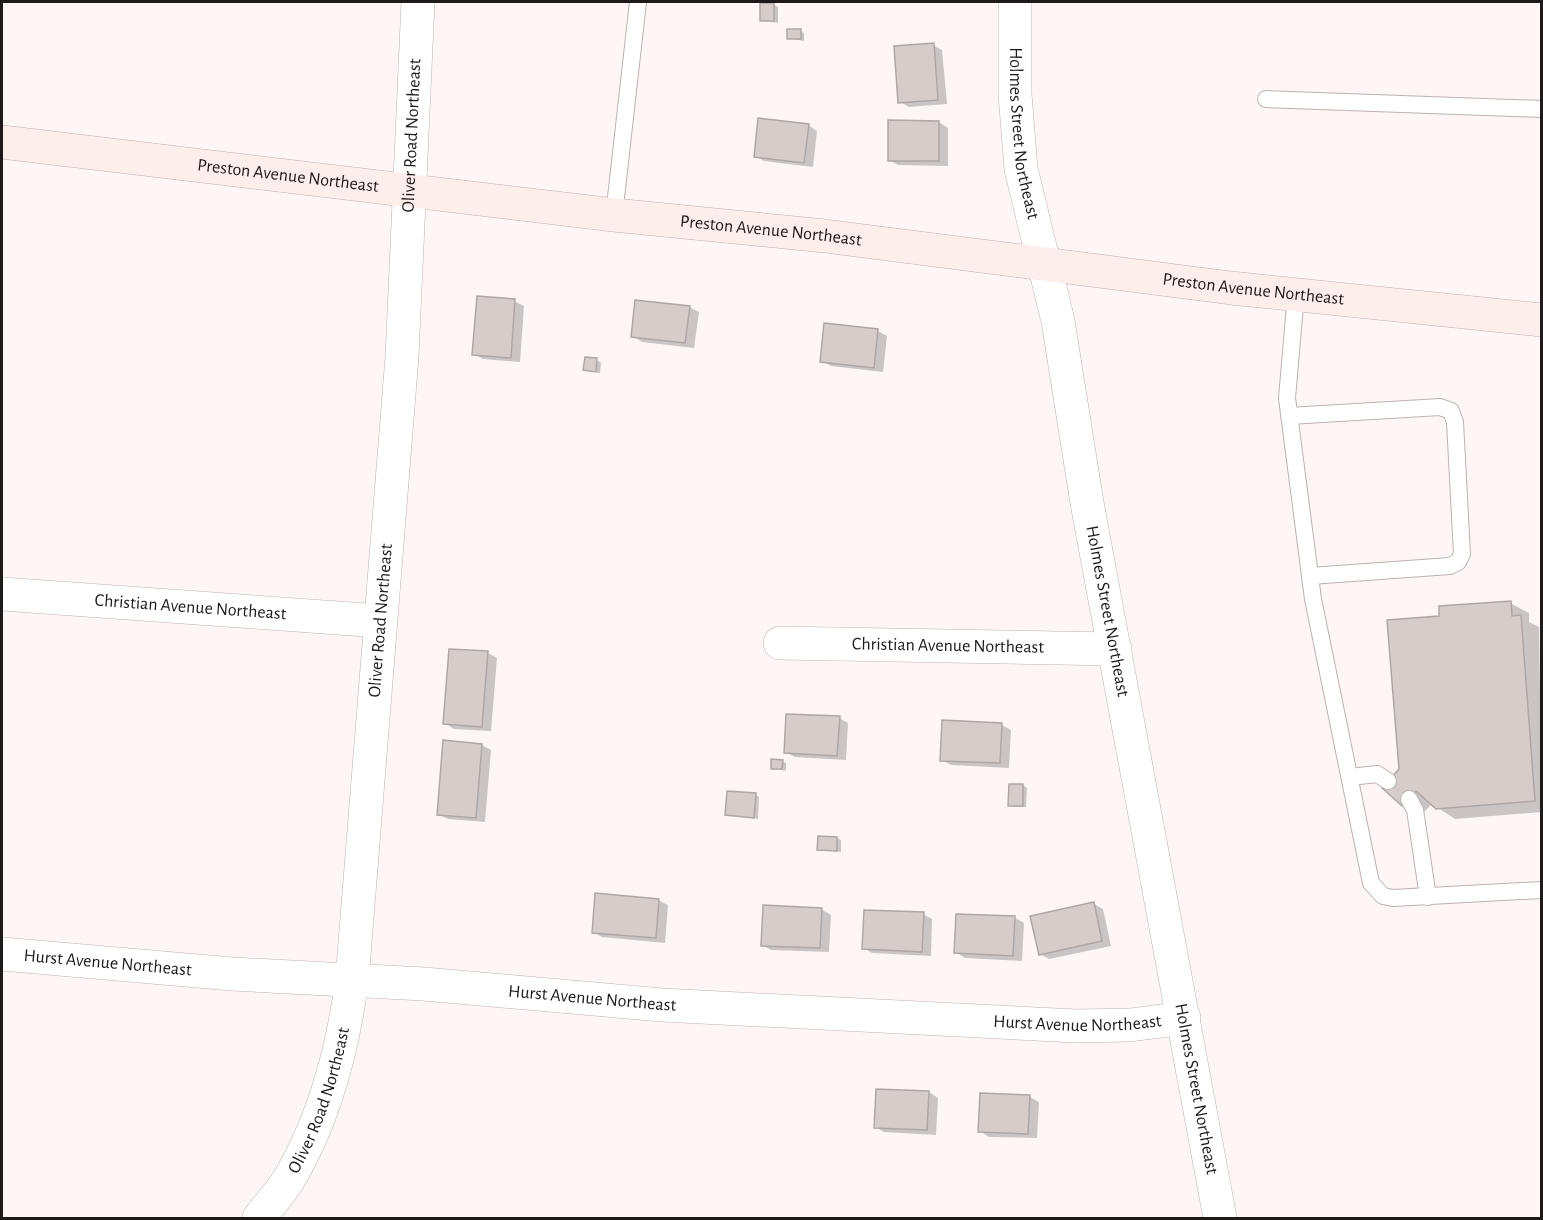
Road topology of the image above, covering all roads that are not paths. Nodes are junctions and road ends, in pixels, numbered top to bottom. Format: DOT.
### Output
graph roads {
  1 [pos="418,2"];
  2 [pos="638,2"];
  3 [pos="1015,2"];
  4 [pos="1266,99"];
  5 [pos="1542,109"];
  6 [pos="2,142"];
  7 [pos="411,192"];
  8 [pos="614,215"];
  9 [pos="1044,265"];
  10 [pos="1296,294"];
  11 [pos="1542,320"];
  12 [pos="1289,416"];
  13 [pos="1310,576"];
  14 [pos="2,594"];
  15 [pos="380,621"];
  16 [pos="780,643"];
  17 [pos="1115,649"];
  18 [pos="1350,777"];
  19 [pos="1388,781"];
  20 [pos="1409,799"];
  21 [pos="1542,890"];
  22 [pos="1428,897"];
  23 [pos="2,954"];
  24 [pos="352,980"];
  25 [pos="1184,1018"];
  26 [pos="259,1218"];
  27 [pos="1220,1218"];
  1 -- 7 [label="street, Oliver Road Northeast"];
  2 -- 8 [label="lane"];
  3 -- 9 [label="street, Holmes Street Northeast"];
  4 -- 5 [label="lane"];
  6 -- 7 [label="street, Preston Avenue Northeast"];
  7 -- 8 [label="street, Preston Avenue Northeast"];
  7 -- 15 [label="street, Oliver Road Northeast"];
  8 -- 9 [label="street, Preston Avenue Northeast"];
  9 -- 10 [label="street, Preston Avenue Northeast"];
  9 -- 17 [label="street, Holmes Street Northeast"];
  10 -- 11 [label="street, Preston Avenue Northeast"];
  10 -- 12 [label="lane"];
  12 -- 13 [label="lane"];
  12 -- 13 [label="lane"];
  13 -- 18 [label="lane"];
  14 -- 15 [label="street, Christian Avenue Northeast"];
  15 -- 24 [label="street, Oliver Road Northeast"];
  16 -- 17 [label="street, Christian Avenue Northeast"];
  17 -- 25 [label="street, Holmes Street Northeast"];
  18 -- 19 [label="lane"];
  18 -- 22 [label="lane"];
  20 -- 22 [label="lane"];
  21 -- 22 [label="lane"];
  23 -- 24 [label="street, Hurst Avenue Northeast"];
  24 -- 25 [label="street, Hurst Avenue Northeast"];
  24 -- 26 [label="street, Oliver Road Northeast"];
  25 -- 27 [label="street, Holmes Street Northeast"];
}
